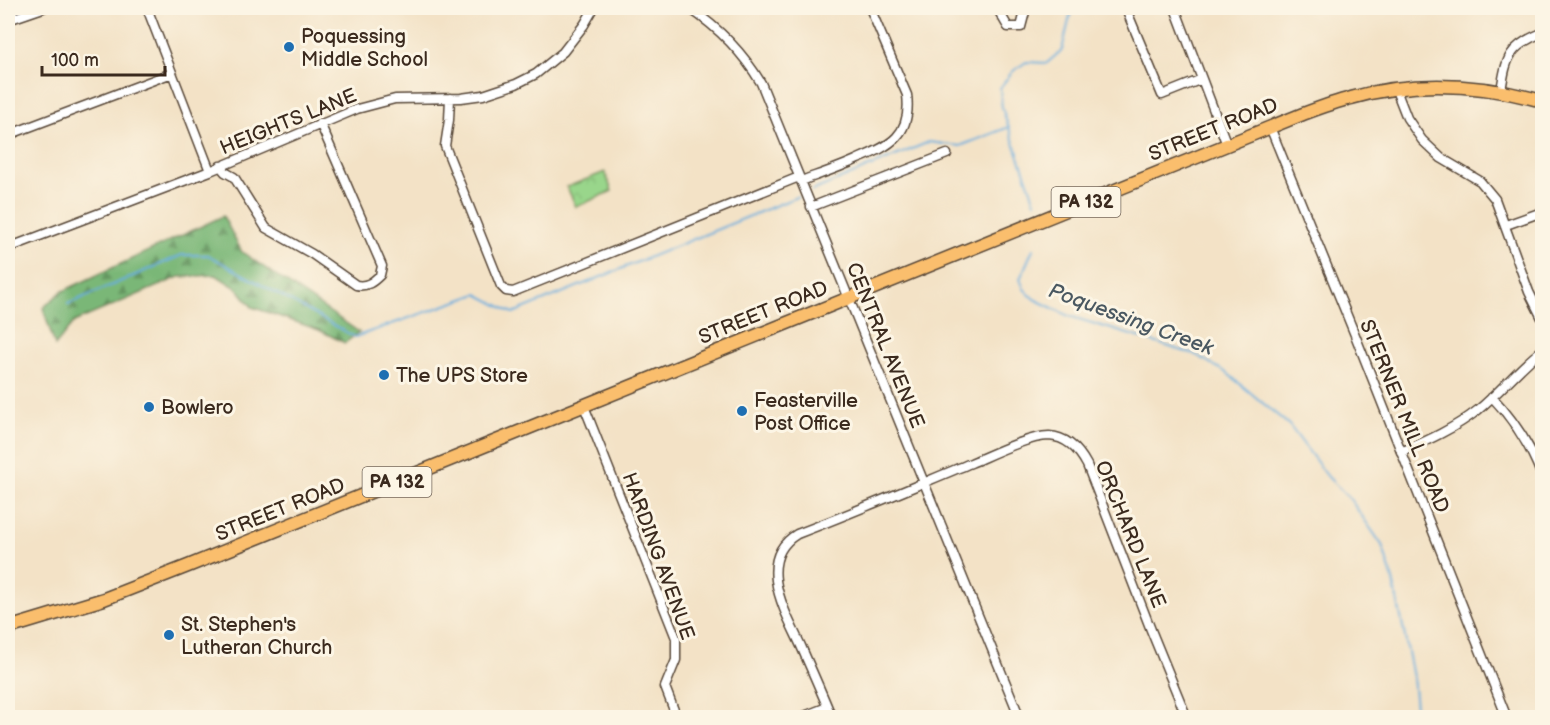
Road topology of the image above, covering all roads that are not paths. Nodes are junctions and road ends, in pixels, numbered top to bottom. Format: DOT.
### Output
graph roads {
  1 [pos="43,8"];
  2 [pos="147,8"];
  3 [pos="594,8"];
  4 [pos="689,8"];
  5 [pos="870,8"];
  6 [pos="997,8"];
  7 [pos="1026,8"];
  8 [pos="1128,8"];
  9 [pos="1175,8"];
  10 [pos="8,20"];
  11 [pos="1542,33"];
  12 [pos="172,73"];
  13 [pos="1202,79"];
  14 [pos="1396,90"];
  15 [pos="1501,91"];
  16 [pos="450,98"];
  17 [pos="1542,100"];
  18 [pos="320,123"];
  19 [pos="1270,128"];
  20 [pos="8,135"];
  21 [pos="1227,145"];
  22 [pos="947,154"];
  23 [pos="220,166"];
  24 [pos="210,171"];
  25 [pos="800,179"];
  26 [pos="811,207"];
  27 [pos="1542,212"];
  28 [pos="1506,225"];
  29 [pos="8,248"];
  30 [pos="849,298"];
  31 [pos="1542,318"];
  32 [pos="1542,350"];
  33 [pos="1492,397"];
  34 [pos="584,406"];
  35 [pos="1401,452"];
  36 [pos="1542,476"];
  37 [pos="925,482"];
  38 [pos="8,628"];
  39 [pos="827,707"];
  40 [pos="677,717"];
  41 [pos="799,717"];
  42 [pos="832,717"];
  43 [pos="1020,717"];
  44 [pos="1187,717"];
  45 [pos="1507,717"];
  1 -- 10 [label="street"];
  2 -- 12 [label="street"];
  3 -- 16 [label="street, HEIGHTS LANE"];
  4 -- 25 [label="street, CENTRAL AVENUE"];
  5 -- 25 [label="street"];
  6 -- 7 [label="street"];
  8 -- 13 [label="street"];
  9 -- 13 [label="street"];
  11 -- 15 [label="street"];
  12 -- 20 [label="street"];
  12 -- 24 [label="street"];
  13 -- 21 [label="street"];
  14 -- 15 [label="main road, STREET ROAD / PA 132"];
  14 -- 19 [label="main road, STREET ROAD / PA 132"];
  14 -- 28 [label="street"];
  15 -- 17 [label="main road, STREET ROAD / PA 132"];
  16 -- 18 [label="street, HEIGHTS LANE"];
  16 -- 25 [label="street"];
  18 -- 23 [label="street, HEIGHTS LANE"];
  18 -- 23 [label="street"];
  19 -- 21 [label="main road, STREET ROAD / PA 132"];
  19 -- 35 [label="street, STERNER MILL ROAD"];
  21 -- 30 [label="main road, STREET ROAD / PA 132"];
  22 -- 26 [label="street"];
  23 -- 24 [label="street, HEIGHTS LANE"];
  24 -- 29 [label="street, HEIGHTS LANE"];
  25 -- 26 [label="street, CENTRAL AVENUE"];
  26 -- 30 [label="street, CENTRAL AVENUE"];
  27 -- 28 [label="street"];
  28 -- 31 [label="street"];
  30 -- 34 [label="main road, STREET ROAD / PA 132"];
  30 -- 37 [label="street, CENTRAL AVENUE"];
  32 -- 33 [label="street"];
  33 -- 35 [label="street"];
  33 -- 36 [label="street"];
  34 -- 38 [label="main road, STREET ROAD / PA 132"];
  34 -- 40 [label="street, HARDING AVENUE"];
  35 -- 45 [label="street, STERNER MILL ROAD"];
  37 -- 39 [label="street, ORCHARD LANE"];
  37 -- 43 [label="street, CENTRAL AVENUE"];
  37 -- 44 [label="street, ORCHARD LANE"];
  39 -- 41 [label="street"];
  39 -- 42 [label="street, ORCHARD LANE"];
}
